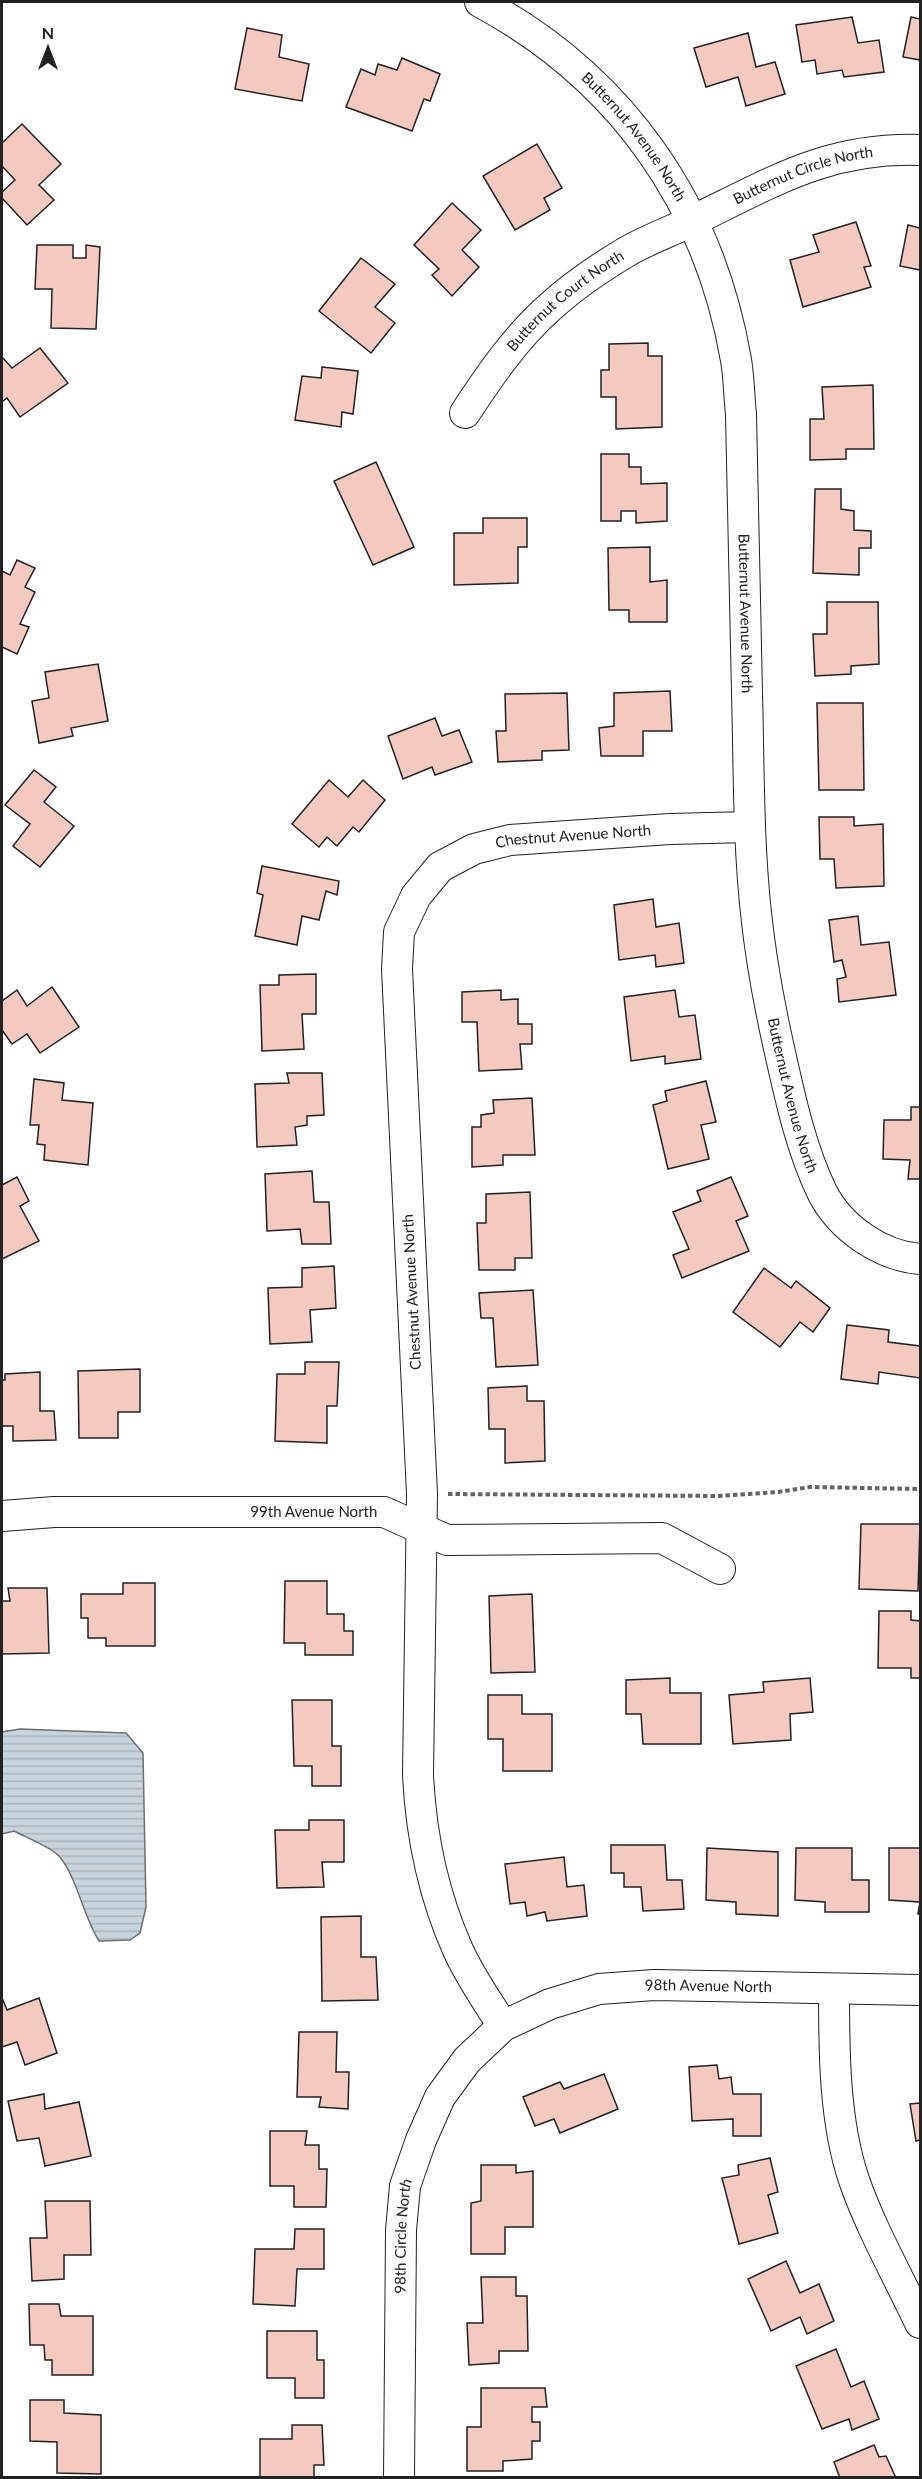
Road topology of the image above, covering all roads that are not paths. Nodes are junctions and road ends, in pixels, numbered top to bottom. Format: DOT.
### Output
graph roads {
  1 [pos="480,2"];
  2 [pos="921,150"];
  3 [pos="691,222"];
  4 [pos="465,413"];
  5 [pos="750,827"];
  6 [pos="921,1259"];
  7 [pos="2,1516"];
  8 [pos="422,1528"];
  9 [pos="720,1569"];
  10 [pos="834,1989"];
  11 [pos="921,1990"];
  12 [pos="503,2026"];
  13 [pos="921,2323"];
  14 [pos="399,2478"];
  1 -- 3 [label="street, Butternut Avenue North"];
  2 -- 3 [label="street, Butternut Circle North"];
  3 -- 4 [label="street, Butternut Court North"];
  3 -- 5 [label="street, Butternut Avenue North"];
  5 -- 6 [label="street, Butternut Avenue North"];
  5 -- 8 [label="street, Chestnut Avenue North"];
  7 -- 8 [label="street, 99th Avenue North"];
  8 -- 9 [label="street, 99th Avenue North"];
  8 -- 12 [label="street, Chestnut Avenue North"];
  10 -- 11 [label="street, 98th Avenue North"];
  10 -- 12 [label="street, 98th Avenue North"];
  10 -- 13 [label="street"];
  12 -- 14 [label="street, 98th Circle North"];
}
